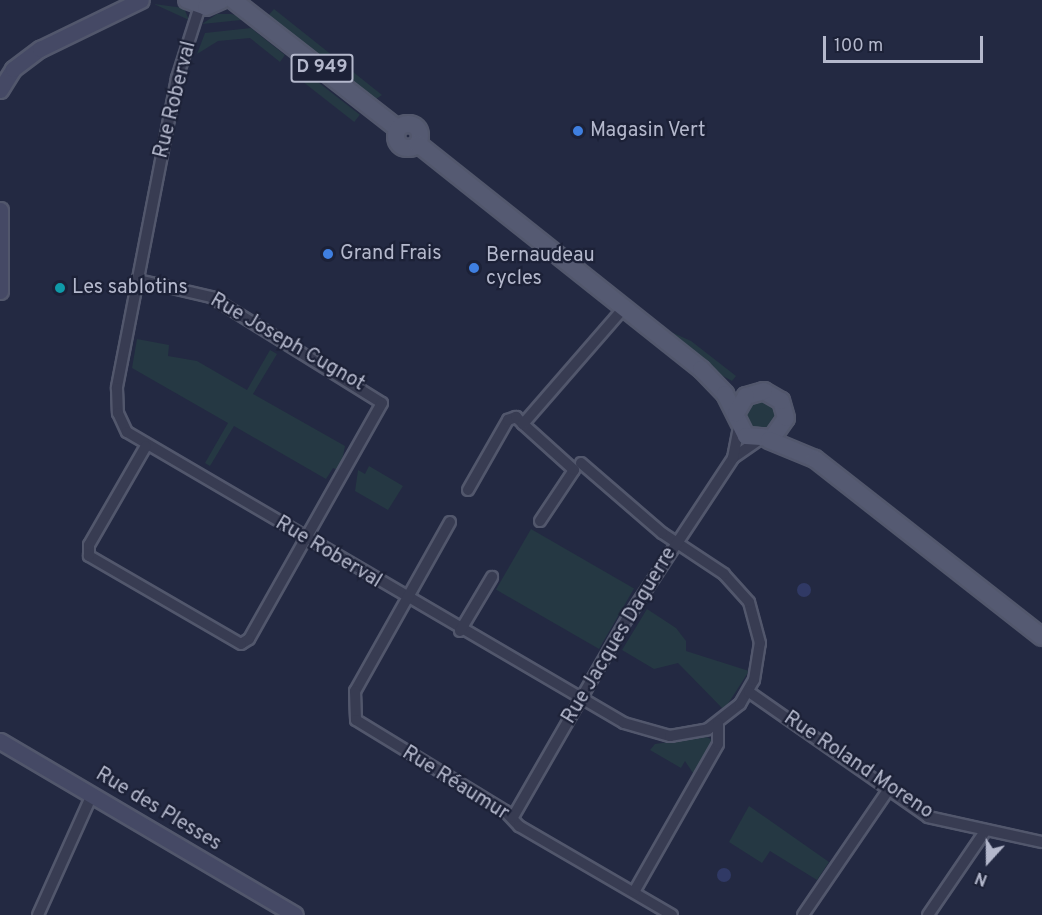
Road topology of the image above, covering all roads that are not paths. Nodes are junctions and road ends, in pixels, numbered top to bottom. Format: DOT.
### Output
graph roads {
  1 [pos="141,0"];
  2 [pos="222,0"];
  3 [pos="232,0"];
  4 [pos="194,3"];
  5 [pos="2,83"];
  6 [pos="0,210"];
  7 [pos="138,280"];
  8 [pos="0,291"];
  9 [pos="624,308"];
  10 [pos="701,369"];
  11 [pos="753,393"];
  12 [pos="786,418"];
  13 [pos="738,420"];
  14 [pos="523,424"];
  15 [pos="763,440"];
  16 [pos="146,447"];
  17 [pos="733,458"];
  18 [pos="815,459"];
  19 [pos="581,463"];
  20 [pos="468,490"];
  21 [pos="540,521"];
  22 [pos="450,522"];
  23 [pos="306,540"];
  24 [pos="676,543"];
  25 [pos="492,577"];
  26 [pos="408,600"];
  27 [pos="460,631"];
  28 [pos="1042,637"];
  29 [pos="749,692"];
  30 [pos="579,700"];
  31 [pos="718,723"];
  32 [pos="0,741"];
  33 [pos="889,789"];
  34 [pos="92,795"];
  35 [pos="513,818"];
  36 [pos="986,830"];
  37 [pos="1042,842"];
  38 [pos="634,892"];
  39 [pos="38,915"];
  40 [pos="295,915"];
  41 [pos="672,915"];
  42 [pos="803,915"];
  43 [pos="928,915"];
  1 -- 5 [label="street"];
  2 -- 4 [label="main road"];
  3 -- 9 [label="main road, D 949"];
  4 -- 7 [label="street, Rue Roberval"];
  6 -- 8 [label="street"];
  7 -- 16 [label="street, Rue Roberval"];
  7 -- 23 [label="street, Rue Joseph Cugnot"];
  9 -- 10 [label="main road"];
  9 -- 14 [label="street"];
  10 -- 11 [label="main road"];
  10 -- 13 [label="main road"];
  11 -- 12 [label="main road"];
  11 -- 13 [label="main road"];
  12 -- 15 [label="main road"];
  12 -- 18 [label="main road"];
  13 -- 15 [label="main road"];
  13 -- 17 [label="street"];
  14 -- 20 [label="street"];
  14 -- 21 [label="street"];
  15 -- 17 [label="street"];
  15 -- 18 [label="main road"];
  16 -- 23 [label="street, Rue Roberval"];
  16 -- 23 [label="street"];
  17 -- 24 [label="street, Rue Jacques Daguerre"];
  18 -- 28 [label="main road"];
  19 -- 24 [label="street"];
  22 -- 26 [label="street"];
  23 -- 26 [label="street, Rue Roberval"];
  24 -- 29 [label="street"];
  24 -- 30 [label="street, Rue Jacques Daguerre"];
  25 -- 27 [label="street"];
  26 -- 27 [label="street, Rue Roberval"];
  26 -- 35 [label="street, Rue Réaumur"];
  27 -- 30 [label="street, Rue Roberval"];
  29 -- 31 [label="street, Rue Roberval"];
  29 -- 33 [label="street, Rue Roland Moreno"];
  30 -- 31 [label="street, Rue Roberval"];
  30 -- 35 [label="street, Rue Jacques Daguerre"];
  31 -- 38 [label="street"];
  32 -- 34 [label="street, Rue des Plesses"];
  33 -- 36 [label="street, Rue Roland Moreno"];
  33 -- 42 [label="street"];
  34 -- 39 [label="street"];
  34 -- 40 [label="street, Rue des Plesses"];
  35 -- 38 [label="street, Rue Réaumur"];
  36 -- 37 [label="street, Rue Roland Moreno"];
  36 -- 43 [label="street"];
  38 -- 41 [label="street, Rue Réaumur"];
}
